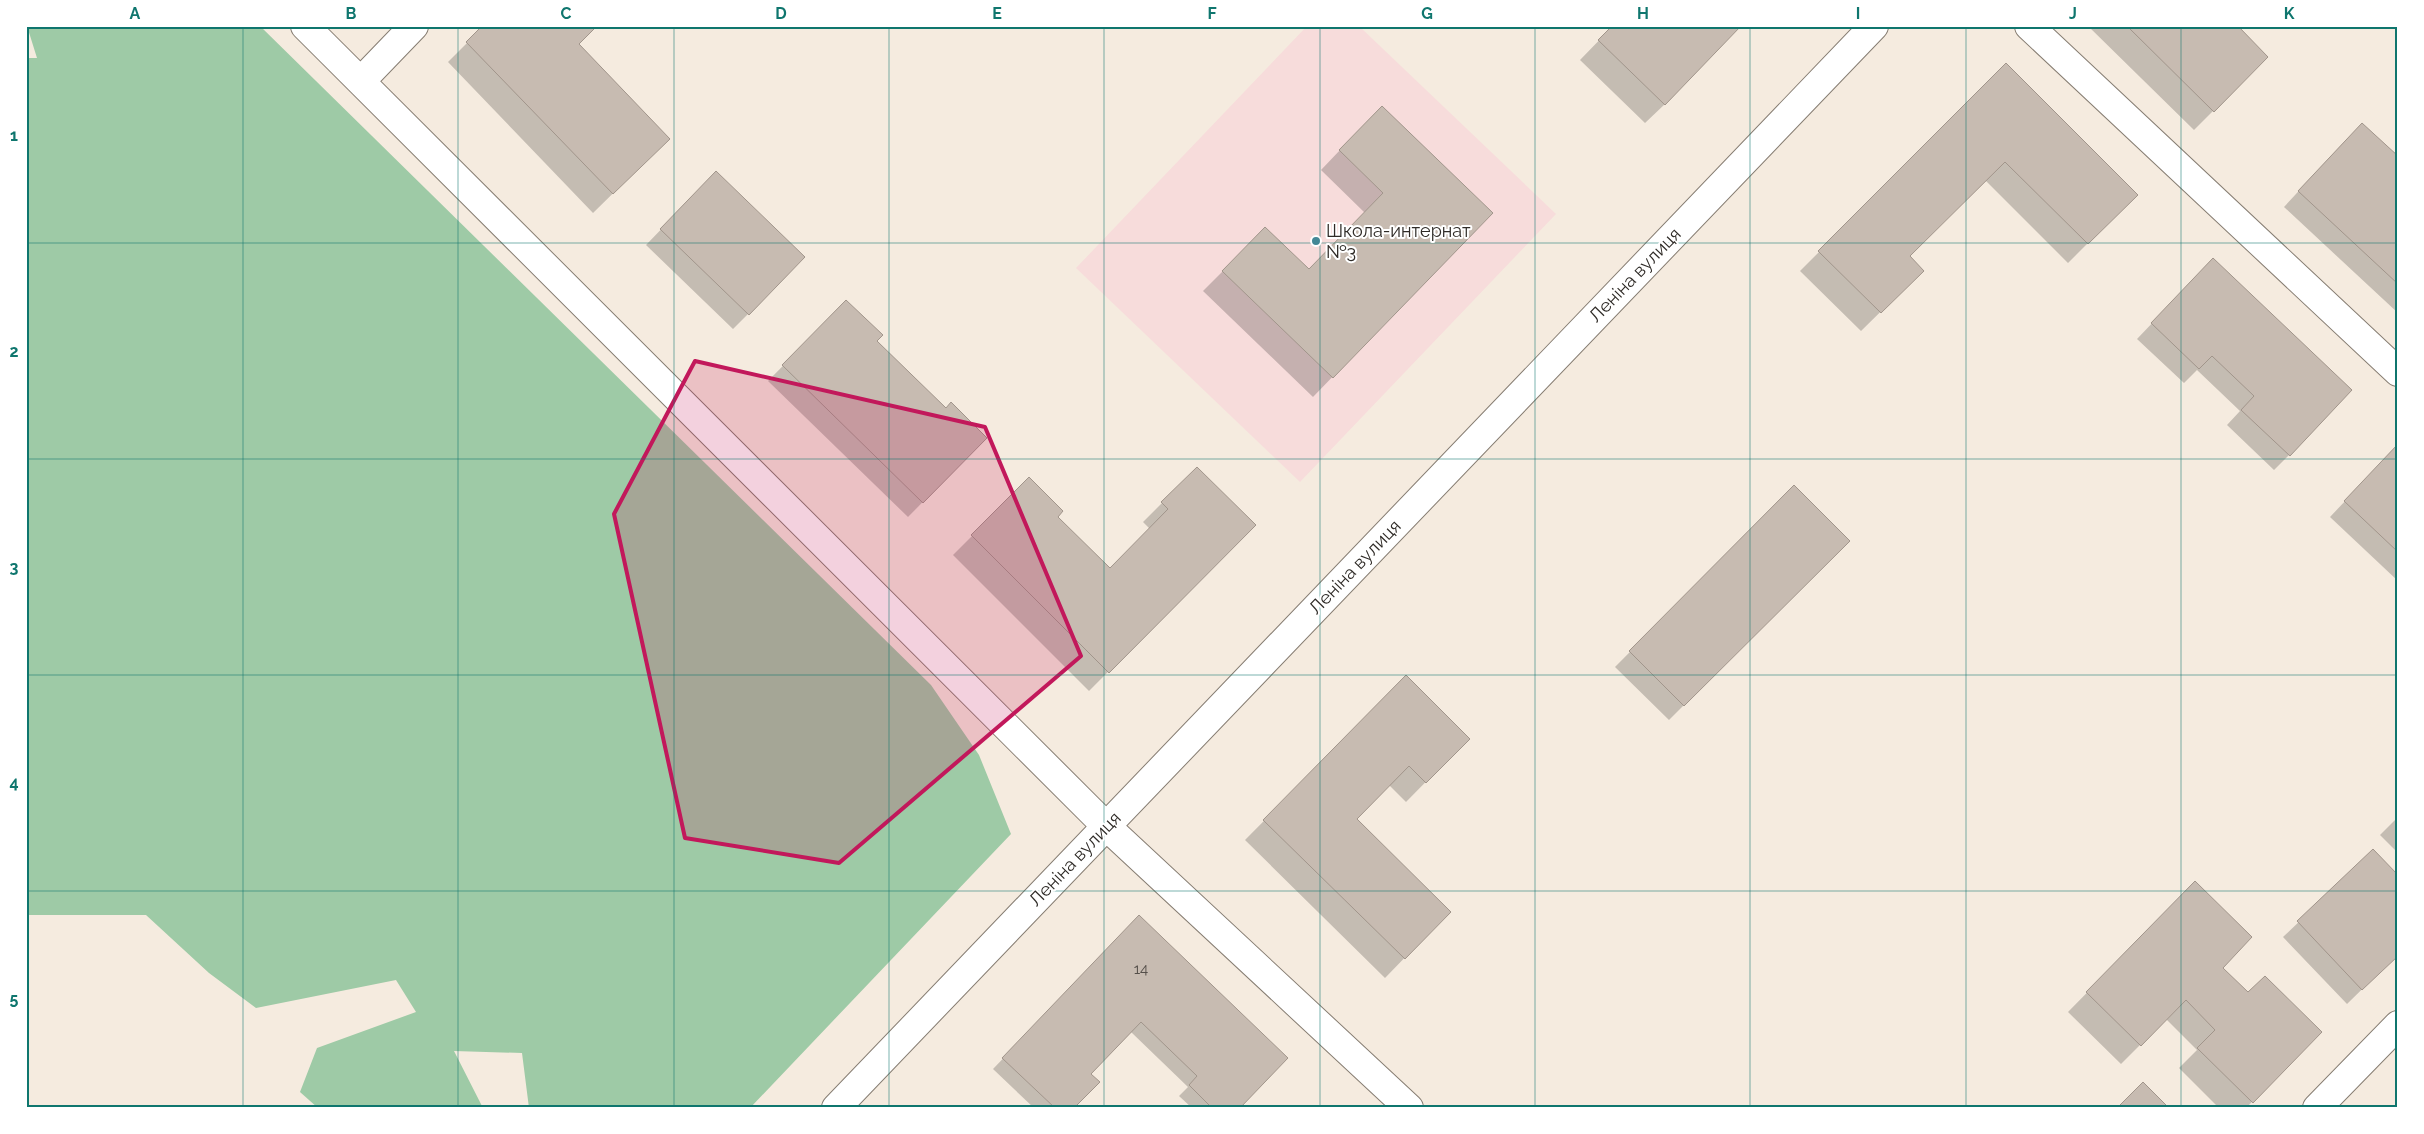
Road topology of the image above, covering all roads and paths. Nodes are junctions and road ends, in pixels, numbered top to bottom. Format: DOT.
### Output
graph roads {
  1 [pos="305,26"];
  2 [pos="414,26"];
  3 [pos="1874,26"];
  4 [pos="2029,26"];
  5 [pos="362,80"];
  6 [pos="2398,372"];
  7 [pos="1106,826"];
  8 [pos="2398,1025"];
  9 [pos="836,1108"];
  10 [pos="1409,1108"];
  11 [pos="2317,1108"];
  1 -- 5 [label="street"];
  2 -- 5 [label="street"];
  3 -- 7 [label="street, Леніна вулиця"];
  4 -- 6 [label="street"];
  5 -- 7 [label="street"];
  7 -- 9 [label="street, Леніна вулиця"];
  7 -- 10 [label="street"];
  8 -- 11 [label="street"];
}
